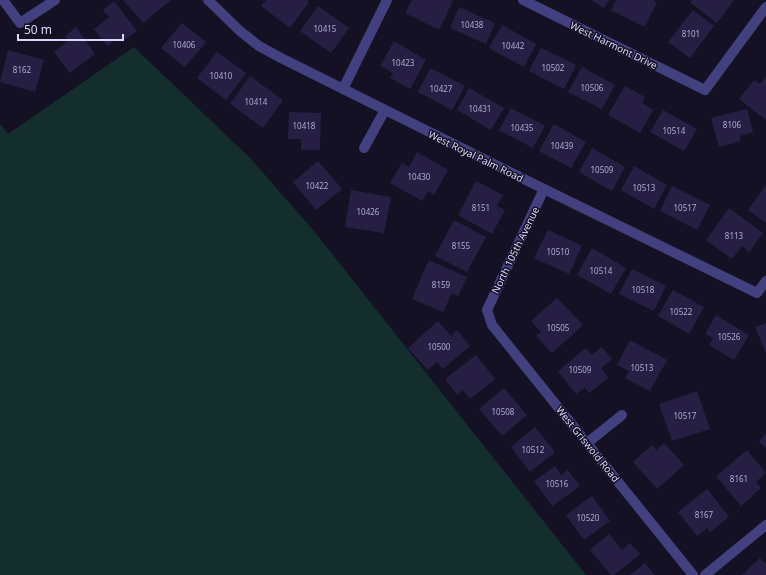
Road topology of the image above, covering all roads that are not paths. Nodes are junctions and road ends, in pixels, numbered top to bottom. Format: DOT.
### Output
graph roads {
  1 [pos="3,0"];
  2 [pos="55,0"];
  3 [pos="208,0"];
  4 [pos="387,0"];
  5 [pos="524,0"];
  6 [pos="766,7"];
  7 [pos="343,89"];
  8 [pos="385,110"];
  9 [pos="364,148"];
  10 [pos="544,189"];
  11 [pos="766,281"];
  12 [pos="487,310"];
  13 [pos="622,414"];
  14 [pos="587,443"];
  15 [pos="766,525"];
  16 [pos="693,575"];
  17 [pos="705,575"];
  1 -- 2 [label="street"];
  3 -- 7 [label="street, West Royal Palm Road"];
  4 -- 7 [label="street"];
  5 -- 6 [label="street, West Harmont Drive"];
  7 -- 8 [label="street, West Royal Palm Road"];
  8 -- 9 [label="street"];
  8 -- 10 [label="street, West Royal Palm Road"];
  10 -- 11 [label="street, West Royal Palm Road"];
  10 -- 12 [label="street, North 105th Avenue"];
  12 -- 14 [label="street, West Griswold Road"];
  13 -- 14 [label="street"];
  14 -- 16 [label="street, West Griswold Road"];
  15 -- 17 [label="street"];
}
